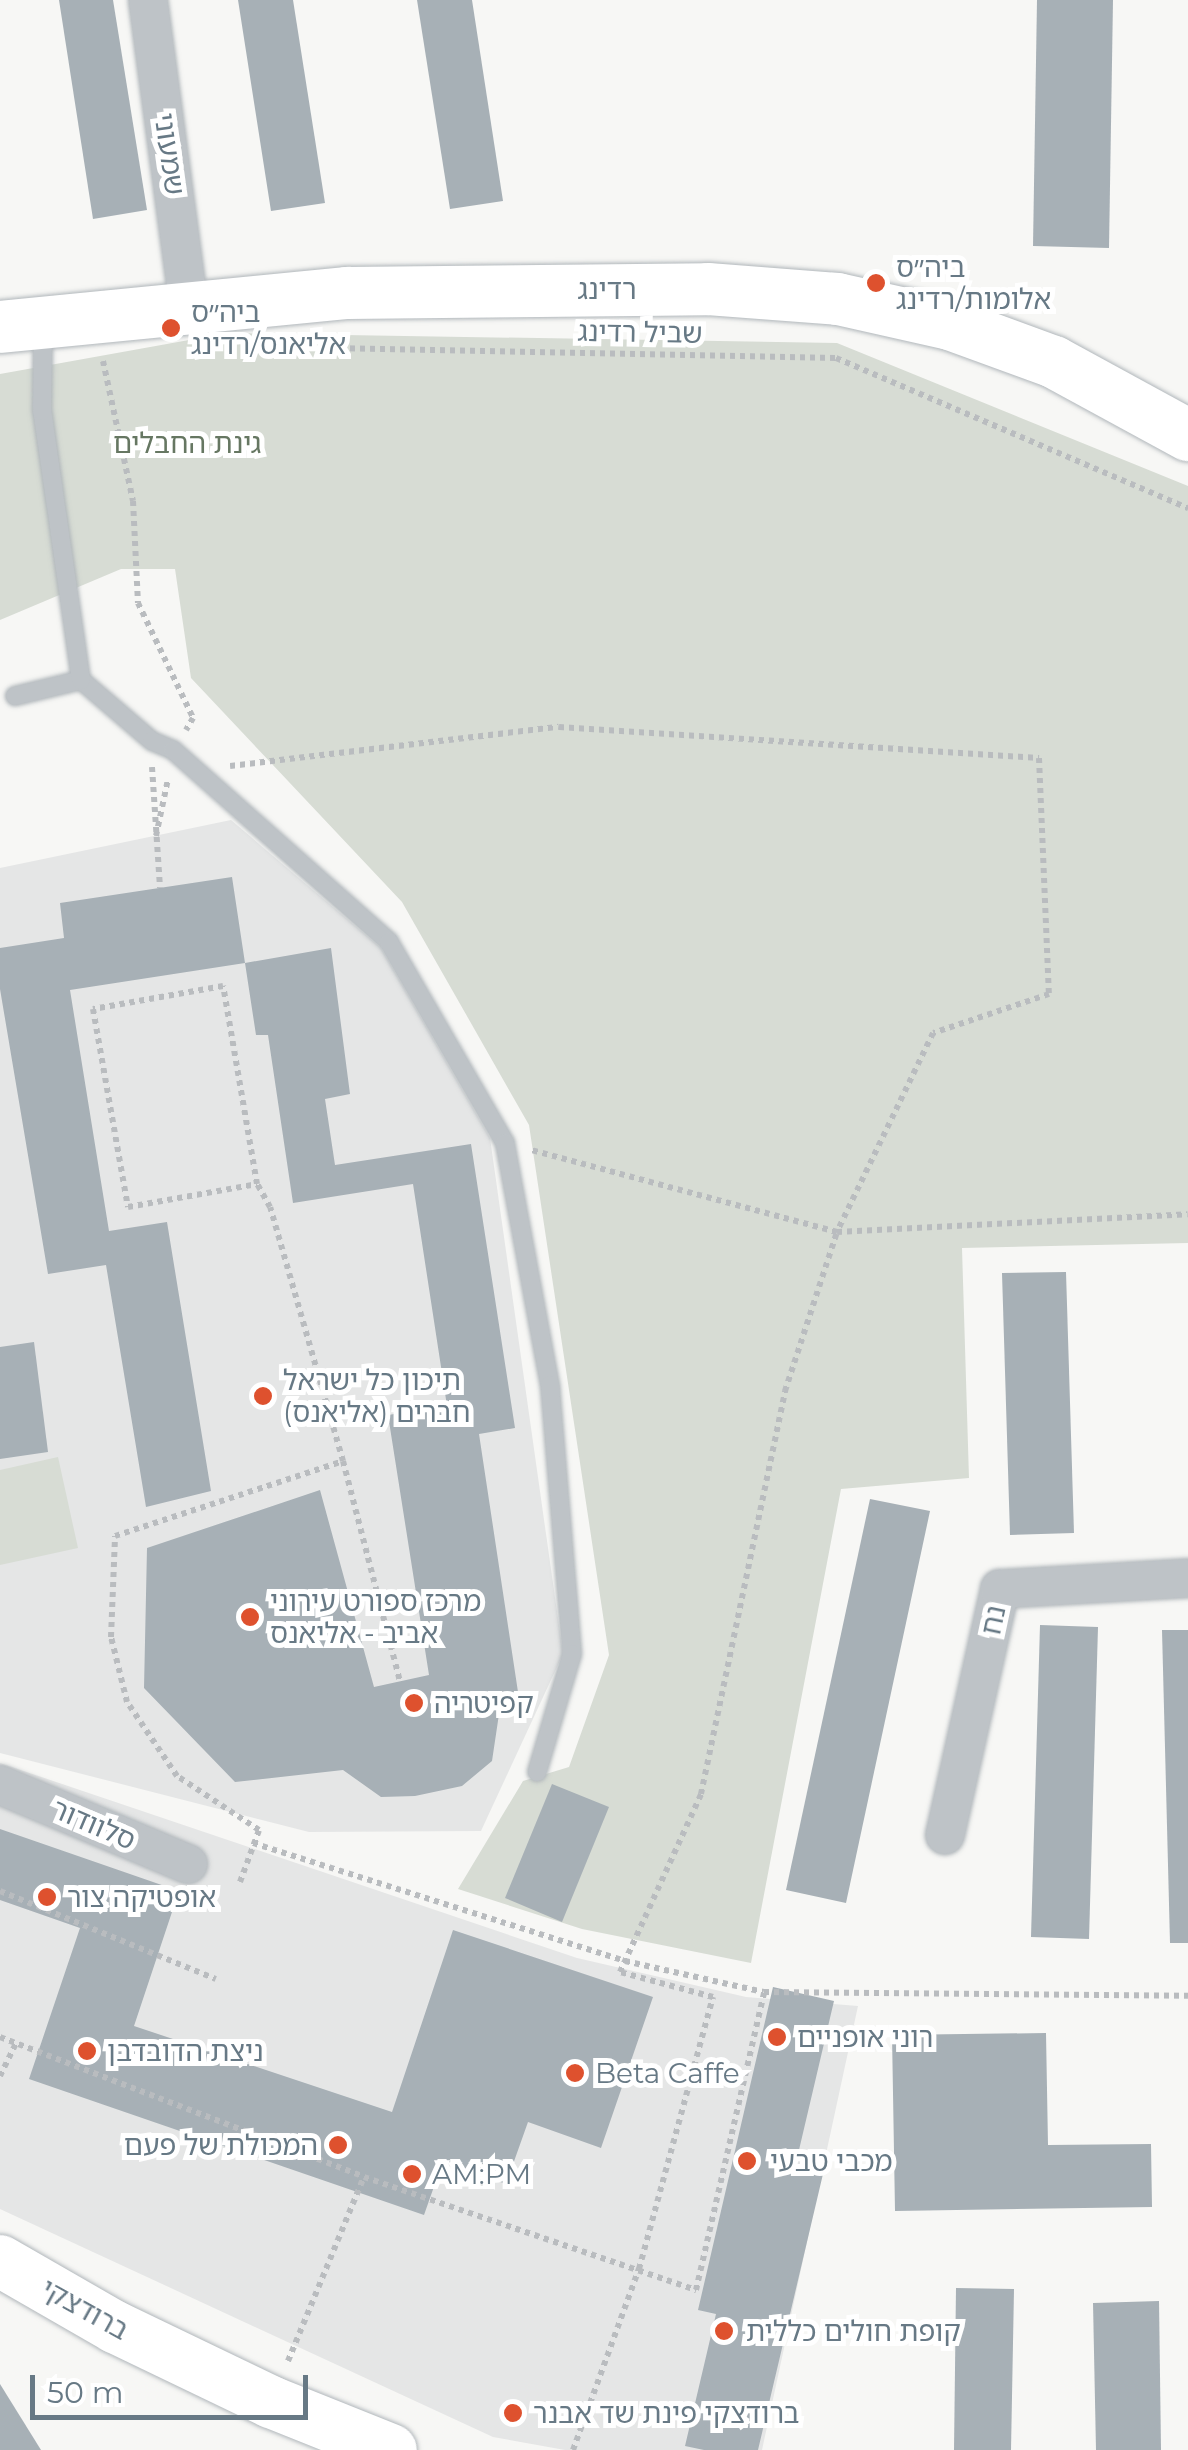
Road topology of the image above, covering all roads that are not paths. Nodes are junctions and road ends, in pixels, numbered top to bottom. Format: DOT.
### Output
graph roads {
  1 [pos="148,0"];
  2 [pos="189,309"];
  3 [pos="22,325"];
  4 [pos="1188,435"];
  5 [pos="81,680"];
  6 [pos="15,696"];
  7 [pos="1188,1578"];
  8 [pos="537,1772"];
  9 [pos="0,1784"];
  10 [pos="945,1835"];
  11 [pos="188,1864"];
  12 [pos="0,2261"];
  13 [pos="391,2450"];
  1 -- 2 [label="street, שמעוני"];
  2 -- 3 [label="street, רדינג"];
  2 -- 4 [label="street, רדינג"];
  3 -- 5 [label="lane"];
  5 -- 6 [label="lane"];
  5 -- 8 [label="lane"];
  7 -- 10 [label="street, נח"];
  9 -- 11 [label="street, סלוודור"];
  12 -- 13 [label="street, ברודצקי"];
}
